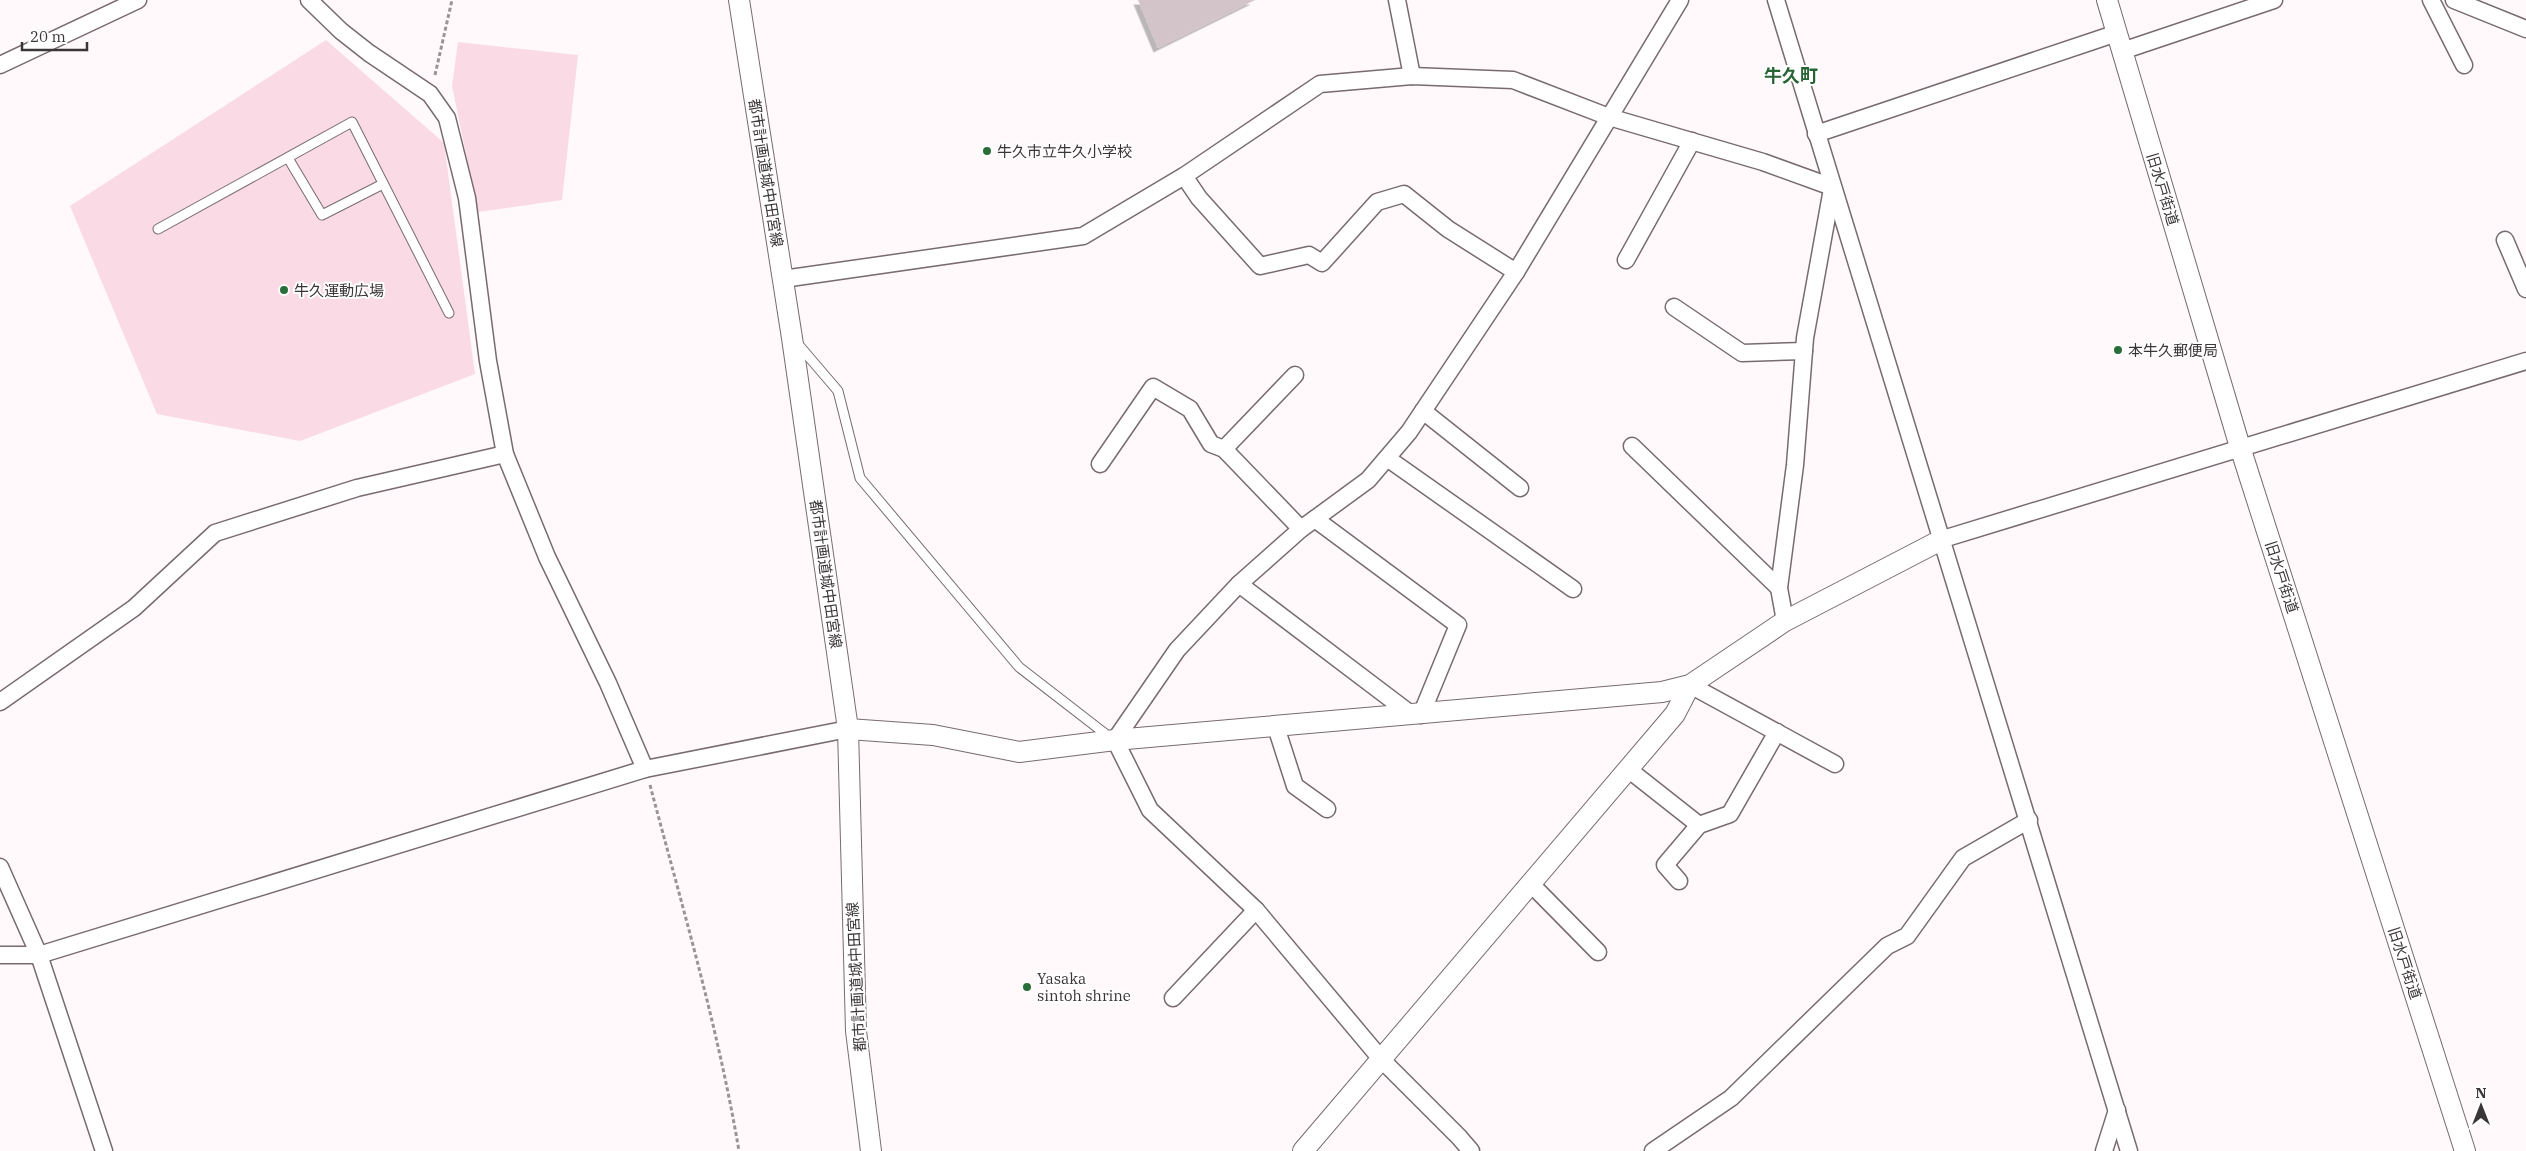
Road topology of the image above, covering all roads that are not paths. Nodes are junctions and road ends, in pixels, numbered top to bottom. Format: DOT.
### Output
graph roads {
  1 [pos="138,0"];
  2 [pos="309,0"];
  3 [pos="739,0"];
  4 [pos="1397,0"];
  5 [pos="1680,0"];
  6 [pos="1776,0"];
  7 [pos="2107,0"];
  8 [pos="2274,0"];
  9 [pos="2431,0"];
  10 [pos="2454,0"];
  11 [pos="2526,29"];
  12 [pos="2119,42"];
  13 [pos="0,65"];
  14 [pos="2464,65"];
  15 [pos="1412,76"];
  16 [pos="1609,117"];
  17 [pos="1816,134"];
  18 [pos="1692,141"];
  19 [pos="288,158"];
  20 [pos="1184,176"];
  21 [pos="383,184"];
  22 [pos="1832,187"];
  23 [pos="158,229"];
  24 [pos="2505,240"];
  25 [pos="1626,260"];
  26 [pos="1516,272"];
  27 [pos="783,279"];
  28 [pos="2526,288"];
  29 [pos="1674,307"];
  30 [pos="449,313"];
  31 [pos="792,338"];
  32 [pos="1804,351"];
  33 [pos="2526,361"];
  34 [pos="1294,375"];
  35 [pos="1423,411"];
  36 [pos="1632,446"];
  37 [pos="2240,447"];
  38 [pos="1224,449"];
  39 [pos="505,454"];
  40 [pos="1387,458"];
  41 [pos="1100,464"];
  42 [pos="1520,488"];
  43 [pos="1315,519"];
  44 [pos="1301,529"];
  45 [pos="1943,539"];
  46 [pos="1239,584"];
  47 [pos="1779,588"];
  48 [pos="1573,589"];
  49 [pos="1785,621"];
  50 [pos="1690,685"];
  51 [pos="0,702"];
  52 [pos="1417,715"];
  53 [pos="1276,727"];
  54 [pos="848,729"];
  55 [pos="1777,732"];
  56 [pos="1115,740"];
  57 [pos="1835,764"];
  58 [pos="645,769"];
  59 [pos="1628,769"];
  60 [pos="1327,809"];
  61 [pos="2029,820"];
  62 [pos="1699,825"];
  63 [pos="0,866"];
  64 [pos="1679,880"];
  65 [pos="1531,884"];
  66 [pos="1256,910"];
  67 [pos="1598,952"];
  68 [pos="0,955"];
  69 [pos="38,955"];
  70 [pos="1173,998"];
  71 [pos="1381,1060"];
  72 [pos="2117,1110"];
  73 [pos="104,1151"];
  74 [pos="871,1151"];
  75 [pos="1303,1151"];
  76 [pos="1470,1151"];
  77 [pos="1653,1151"];
  78 [pos="2104,1151"];
  79 [pos="2129,1151"];
  80 [pos="2464,1151"];
  1 -- 13 [label="street"];
  2 -- 39 [label="street"];
  3 -- 27 [label="street, 都市計画道城中田宮線"];
  4 -- 15 [label="street"];
  5 -- 16 [label="street"];
  6 -- 17 [label="street"];
  7 -- 12 [label="street, 旧水戸街道"];
  8 -- 12 [label="street"];
  9 -- 14 [label="street"];
  10 -- 11 [label="street"];
  12 -- 17 [label="street"];
  12 -- 37 [label="street, 旧水戸街道"];
  15 -- 16 [label="street"];
  15 -- 20 [label="street"];
  16 -- 18 [label="street"];
  16 -- 26 [label="street"];
  17 -- 22 [label="street"];
  18 -- 22 [label="street"];
  18 -- 25 [label="street"];
  19 -- 21 [label="lane"];
  19 -- 21 [label="lane"];
  19 -- 23 [label="lane"];
  20 -- 26 [label="street"];
  20 -- 27 [label="street"];
  21 -- 30 [label="lane"];
  22 -- 32 [label="street"];
  22 -- 45 [label="street"];
  24 -- 28 [label="street"];
  26 -- 35 [label="street"];
  27 -- 31 [label="street, 都市計画道城中田宮線"];
  29 -- 32 [label="street"];
  31 -- 54 [label="street, 都市計画道城中田宮線"];
  31 -- 56 [label="lane"];
  32 -- 47 [label="street"];
  33 -- 37 [label="street"];
  34 -- 38 [label="street"];
  35 -- 40 [label="street"];
  35 -- 42 [label="street"];
  36 -- 47 [label="street"];
  37 -- 45 [label="street"];
  37 -- 80 [label="street, 旧水戸街道"];
  38 -- 41 [label="street"];
  38 -- 44 [label="street"];
  39 -- 51 [label="street"];
  39 -- 58 [label="street"];
  40 -- 43 [label="street"];
  40 -- 48 [label="street"];
  43 -- 44 [label="street"];
  43 -- 52 [label="street"];
  44 -- 46 [label="street"];
  45 -- 49 [label="street"];
  45 -- 61 [label="street"];
  46 -- 52 [label="street"];
  46 -- 56 [label="street"];
  47 -- 49 [label="street"];
  49 -- 50 [label="street"];
  50 -- 52 [label="street"];
  50 -- 55 [label="street"];
  50 -- 59 [label="street"];
  52 -- 53 [label="street"];
  53 -- 56 [label="street"];
  53 -- 60 [label="street"];
  54 -- 56 [label="street"];
  54 -- 58 [label="street"];
  54 -- 74 [label="street, 都市計画道城中田宮線"];
  55 -- 57 [label="street"];
  55 -- 62 [label="street"];
  56 -- 66 [label="street"];
  58 -- 69 [label="street"];
  59 -- 62 [label="street"];
  59 -- 65 [label="street"];
  61 -- 72 [label="street"];
  61 -- 77 [label="street"];
  62 -- 64 [label="street"];
  63 -- 69 [label="street"];
  65 -- 67 [label="street"];
  65 -- 71 [label="street"];
  66 -- 70 [label="street"];
  66 -- 71 [label="street"];
  68 -- 69 [label="street"];
  69 -- 73 [label="street"];
  71 -- 75 [label="street"];
  71 -- 76 [label="street"];
  72 -- 78 [label="street"];
  72 -- 79 [label="street"];
}
